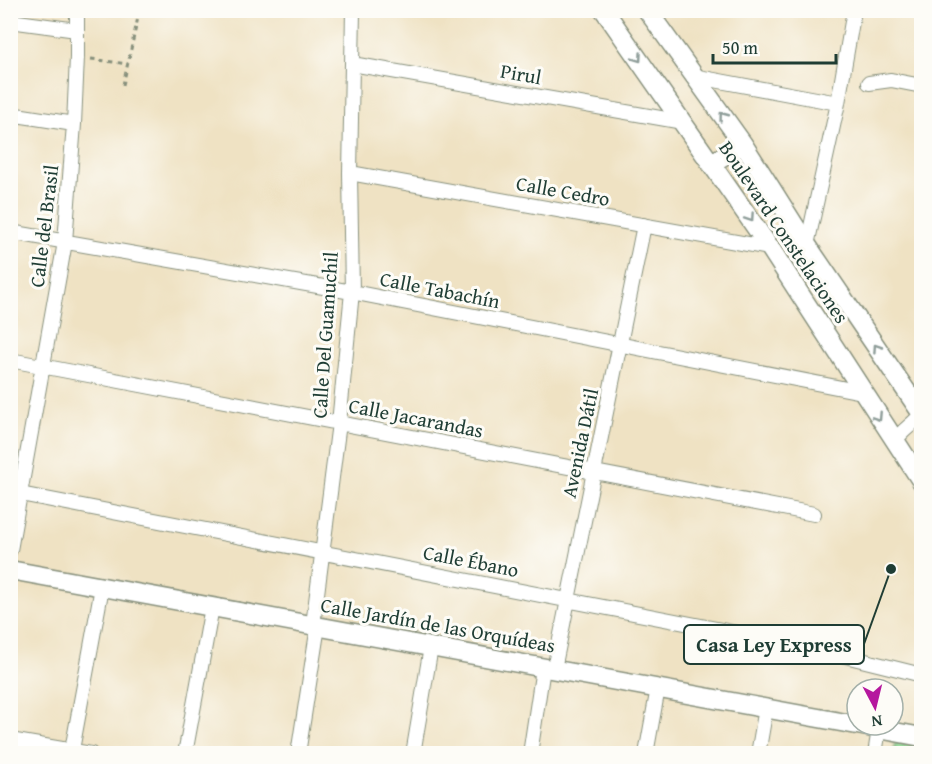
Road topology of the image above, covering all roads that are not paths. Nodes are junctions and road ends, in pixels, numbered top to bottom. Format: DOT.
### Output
graph roads {
  1 [pos="77,10"];
  2 [pos="353,10"];
  3 [pos="604,10"];
  4 [pos="647,10"];
  5 [pos="854,10"];
  6 [pos="10,21"];
  7 [pos="77,30"];
  8 [pos="352,64"];
  9 [pos="693,76"];
  10 [pos="869,83"];
  11 [pos="921,86"];
  12 [pos="838,103"];
  13 [pos="10,114"];
  14 [pos="682,122"];
  15 [pos="74,124"];
  16 [pos="743,144"];
  17 [pos="712,163"];
  18 [pos="350,173"];
  19 [pos="644,225"];
  20 [pos="10,232"];
  21 [pos="64,242"];
  22 [pos="807,245"];
  23 [pos="770,248"];
  24 [pos="352,292"];
  25 [pos="620,345"];
  26 [pos="10,360"];
  27 [pos="43,366"];
  28 [pos="862,392"];
  29 [pos="920,415"];
  30 [pos="339,423"];
  31 [pos="898,437"];
  32 [pos="594,472"];
  33 [pos="921,482"];
  34 [pos="15,493"];
  35 [pos="814,514"];
  36 [pos="10,550"];
  37 [pos="322,552"];
  38 [pos="10,570"];
  39 [pos="102,587"];
  40 [pos="568,600"];
  41 [pos="212,607"];
  42 [pos="316,626"];
  43 [pos="431,647"];
  44 [pos="549,669"];
  45 [pos="921,675"];
  46 [pos="658,688"];
  47 [pos="766,708"];
  48 [pos="845,723"];
  49 [pos="905,734"];
  50 [pos="878,737"];
  51 [pos="921,737"];
  52 [pos="10,740"];
  53 [pos="72,750"];
  54 [pos="91,753"];
  55 [pos="185,753"];
  56 [pos="298,753"];
  57 [pos="413,753"];
  58 [pos="530,753"];
  59 [pos="646,753"];
  60 [pos="758,753"];
  61 [pos="875,753"];
  1 -- 7 [label="street, Calle del Brasil"];
  2 -- 8 [label="street, Calle Del Guamuchil"];
  3 -- 14 [label="street, Boulevard Constelaciones, one-way"];
  4 -- 9 [label="street, Boulevard Constelaciones"];
  5 -- 12 [label="street"];
  6 -- 7 [label="street"];
  7 -- 15 [label="street, Calle del Brasil"];
  8 -- 14 [label="street, Pirul"];
  8 -- 18 [label="street, Calle Del Guamuchil"];
  9 -- 12 [label="street"];
  16 -- 9 [label="street, Boulevard Constelaciones, one-way"];
  10 -- 11 [label="street"];
  12 -- 22 [label="street"];
  13 -- 15 [label="street"];
  14 -- 17 [label="street, Boulevard Constelaciones"];
  15 -- 21 [label="street, Calle del Brasil"];
  16 -- 17 [label="street"];
  16 -- 22 [label="street, Boulevard Constelaciones"];
  17 -- 23 [label="street, Boulevard Constelaciones, one-way"];
  18 -- 19 [label="street, Calle Cedro"];
  18 -- 24 [label="street, Calle Del Guamuchil"];
  19 -- 23 [label="street, Calle Cedro"];
  19 -- 25 [label="street, Avenida Dátil"];
  20 -- 21 [label="street, Calle Tabachín"];
  21 -- 24 [label="street, Calle Tabachín"];
  21 -- 27 [label="street, Calle del Brasil"];
  29 -- 22 [label="street, Boulevard Constelaciones, one-way"];
  23 -- 28 [label="street, Boulevard Constelaciones"];
  24 -- 25 [label="street, Calle Tabachín"];
  24 -- 30 [label="street, Calle Del Guamuchil"];
  25 -- 28 [label="street, Calle Tabachín"];
  25 -- 32 [label="street, Avenida Dátil"];
  26 -- 27 [label="street, Calle Jacarandas"];
  27 -- 30 [label="street, Calle Jacarandas"];
  27 -- 34 [label="street, Calle del Brasil"];
  28 -- 31 [label="street, Boulevard Constelaciones, one-way"];
  29 -- 31 [label="street"];
  30 -- 32 [label="street, Calle Jacarandas"];
  30 -- 37 [label="street, Calle Del Guamuchil"];
  31 -- 33 [label="street, Boulevard Constelaciones"];
  32 -- 35 [label="street, Calle Jacarandas"];
  32 -- 40 [label="street, Avenida Dátil"];
  34 -- 36 [label="street, Calle del Brasil"];
  34 -- 37 [label="street, Calle Ébano"];
  37 -- 40 [label="street, Calle Ébano"];
  37 -- 42 [label="street, Calle Del Guamuchil"];
  38 -- 39 [label="street, Calle Jardín de las Orquídeas"];
  39 -- 41 [label="street, Calle Jardín de las Orquídeas"];
  39 -- 53 [label="street"];
  40 -- 44 [label="street, Avenida Dátil"];
  40 -- 45 [label="street, Calle Ébano"];
  41 -- 42 [label="street, Calle Jardín de las Orquídeas"];
  41 -- 55 [label="street"];
  42 -- 43 [label="street, Calle Jardín de las Orquídeas"];
  42 -- 56 [label="street, Calle Del Guamuchil"];
  43 -- 44 [label="street, Calle Jardín de las Orquídeas"];
  43 -- 57 [label="street"];
  44 -- 46 [label="street, Calle Jardín de las Orquídeas"];
  44 -- 58 [label="street, Avenida Dátil"];
  46 -- 47 [label="street, Calle Jardín de las Orquídeas"];
  46 -- 59 [label="street"];
  47 -- 48 [label="street, Calle Jardín de las Orquídeas"];
  47 -- 60 [label="street"];
  49 -- 51 [label="street, Calle Jardín de las Orquídeas"];
  50 -- 61 [label="street"];
  52 -- 53 [label="street"];
  53 -- 54 [label="street"];
}
